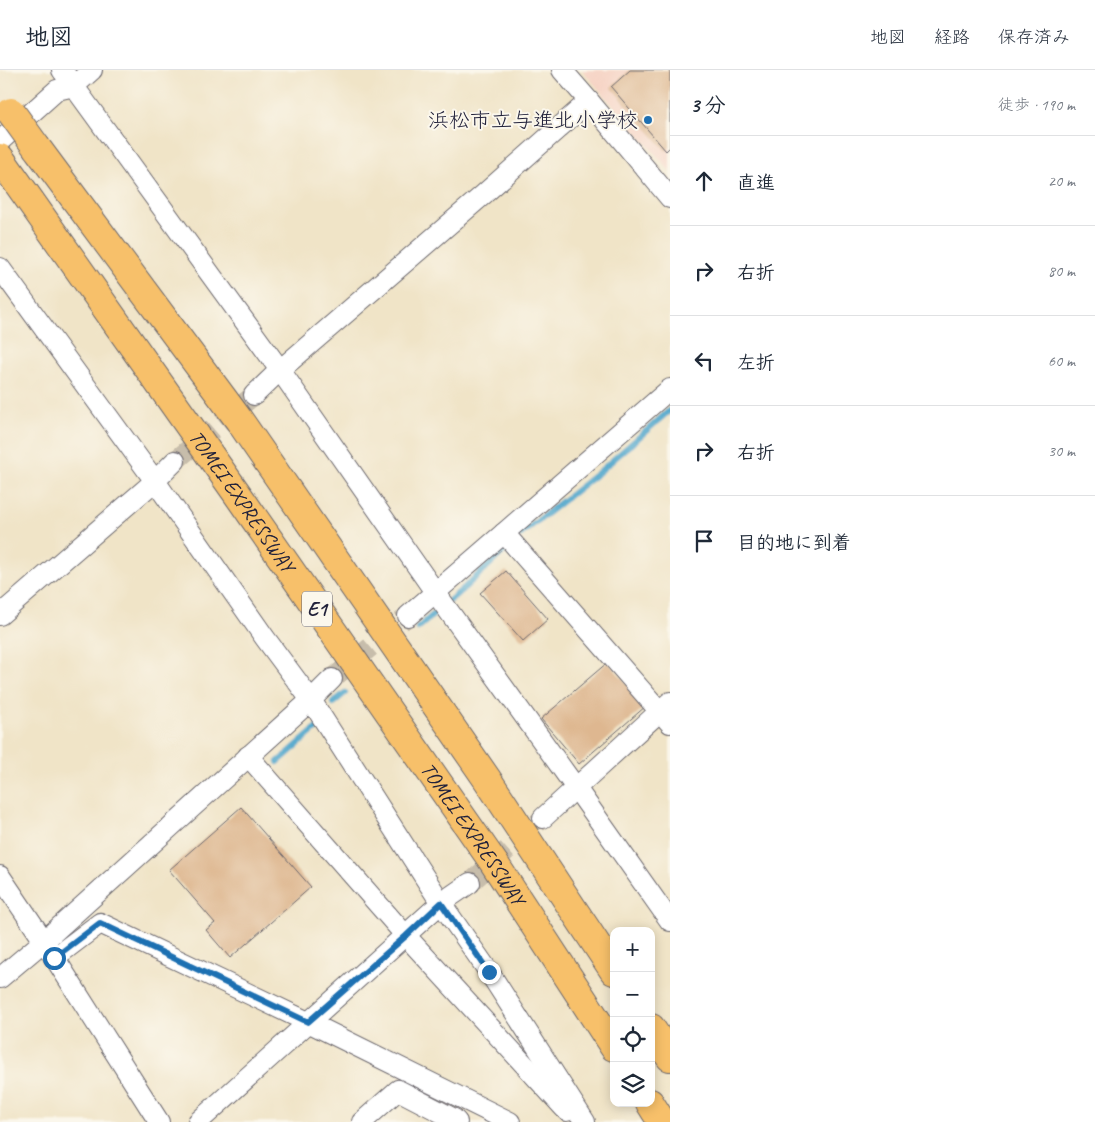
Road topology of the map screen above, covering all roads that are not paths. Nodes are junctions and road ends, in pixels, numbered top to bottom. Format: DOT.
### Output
graph roads {
  1 [pos="62,70"];
  2 [pos="92,70"];
  3 [pos="562,70"];
  4 [pos="74,86"];
  5 [pos="589,101"];
  6 [pos="5,104"];
  7 [pos="0,142"];
  8 [pos="6,166"];
  9 [pos="670,198"];
  10 [pos="0,268"];
  11 [pos="280,370"];
  12 [pos="670,389"];
  13 [pos="254,395"];
  14 [pos="175,462"];
  15 [pos="155,481"];
  16 [pos="504,532"];
  17 [pos="435,592"];
  18 [pos="0,615"];
  19 [pos="408,616"];
  20 [pos="332,679"];
  21 [pos="311,700"];
  22 [pos="666,712"];
  23 [pos="248,756"];
  24 [pos="576,788"];
  25 [pos="543,818"];
  26 [pos="0,876"];
  27 [pos="470,883"];
  28 [pos="441,903"];
  29 [pos="670,921"];
  30 [pos="406,936"];
  31 [pos="49,949"];
  32 [pos="610,965"];
  33 [pos="0,978"];
  34 [pos="308,1022"];
  35 [pos="655,1034"];
  36 [pos="610,1041"];
  37 [pos="670,1057"];
  38 [pos="653,1107"];
  39 [pos="159,1122"];
  40 [pos="198,1122"];
  41 [pos="362,1122"];
  42 [pos="457,1122"];
  43 [pos="510,1122"];
  44 [pos="577,1122"];
  45 [pos="585,1122"];
  46 [pos="662,1122"];
  1 -- 4 [label="street"];
  2 -- 4 [label="street"];
  3 -- 5 [label="street"];
  4 -- 7 [label="street"];
  4 -- 11 [label="street"];
  5 -- 9 [label="street"];
  5 -- 11 [label="street"];
  6 -- 32 [label="highway, TOMEI EXPRESSWAY / E1, bridge"];
  8 -- 36 [label="highway, TOMEI EXPRESSWAY / E1"];
  10 -- 15 [label="street"];
  11 -- 13 [label="street"];
  11 -- 17 [label="street"];
  12 -- 16 [label="street"];
  14 -- 15 [label="street"];
  15 -- 18 [label="street"];
  15 -- 21 [label="street"];
  16 -- 17 [label="street"];
  16 -- 22 [label="street"];
  17 -- 19 [label="street"];
  17 -- 24 [label="street"];
  20 -- 21 [label="street"];
  21 -- 23 [label="street"];
  21 -- 28 [label="street"];
  22 -- 24 [label="street"];
  23 -- 30 [label="street"];
  23 -- 31 [label="street"];
  24 -- 25 [label="street"];
  24 -- 29 [label="street"];
  26 -- 31 [label="street"];
  27 -- 28 [label="street"];
  28 -- 30 [label="street"];
  28 -- 45 [label="street"];
  30 -- 34 [label="street"];
  30 -- 44 [label="street"];
  31 -- 33 [label="street"];
  31 -- 34 [label="street"];
  31 -- 39 [label="street"];
  34 -- 40 [label="street"];
  34 -- 43 [label="street"];
  35 -- 37 [label="highway"];
  38 -- 46 [label="highway"];
  41 -- 42 [label="street"];
}
